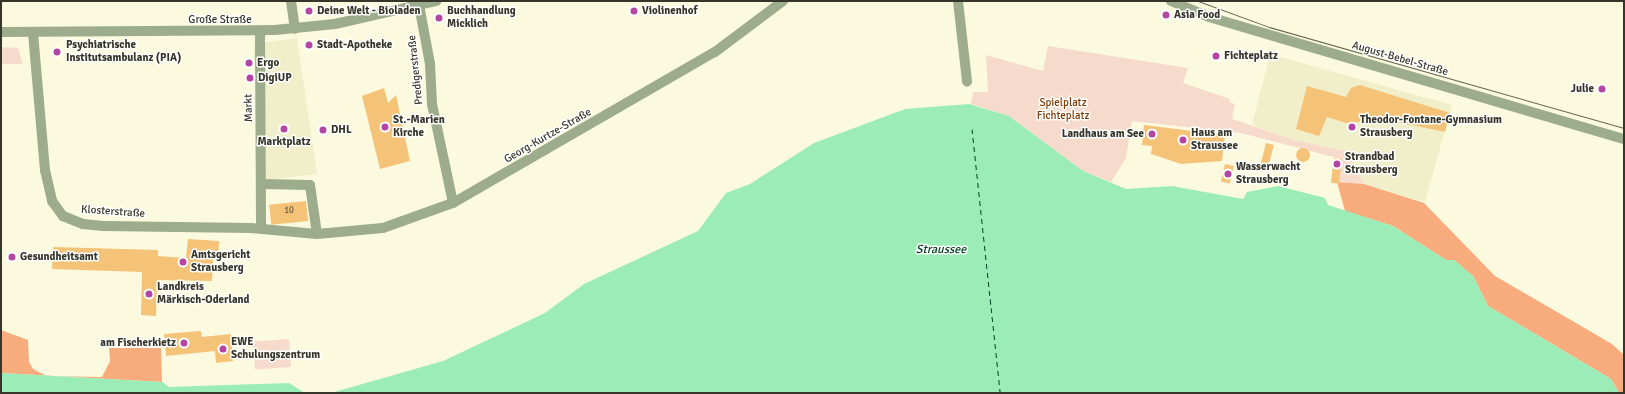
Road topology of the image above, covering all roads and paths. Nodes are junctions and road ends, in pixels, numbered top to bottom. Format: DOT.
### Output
graph roads {
  1 [pos="291,1"];
  2 [pos="436,1"];
  3 [pos="783,1"];
  4 [pos="958,1"];
  5 [pos="1171,1"];
  6 [pos="419,5"];
  7 [pos="294,29"];
  8 [pos="260,31"];
  9 [pos="1,32"];
  10 [pos="33,33"];
  11 [pos="967,81"];
  12 [pos="1624,139"];
  13 [pos="262,184"];
  14 [pos="453,203"];
  15 [pos="261,229"];
  16 [pos="301,234"];
  17 [pos="317,234"];
  1 -- 7 [label="street"];
  2 -- 6 [label="street, Große Straße"];
  3 -- 14 [label="street, Georg-Kurtze-Straße"];
  4 -- 11 [label="street"];
  5 -- 12 [label="street, August-Bebel-Straße"];
  6 -- 7 [label="street, Große Straße"];
  6 -- 14 [label="street, Predigerstraße"];
  7 -- 8 [label="street, Große Straße"];
  8 -- 10 [label="street, Große Straße"];
  8 -- 13 [label="street, Markt"];
  9 -- 10 [label="street, Große Straße"];
  10 -- 15 [label="street, Klosterstraße"];
  13 -- 15 [label="street, Markt"];
  13 -- 17 [label="street"];
  14 -- 17 [label="street, Georg-Kurtze-Straße"];
  15 -- 16 [label="street, Klosterstraße"];
  16 -- 17 [label="street, Georg-Kurtze-Straße"];
}
